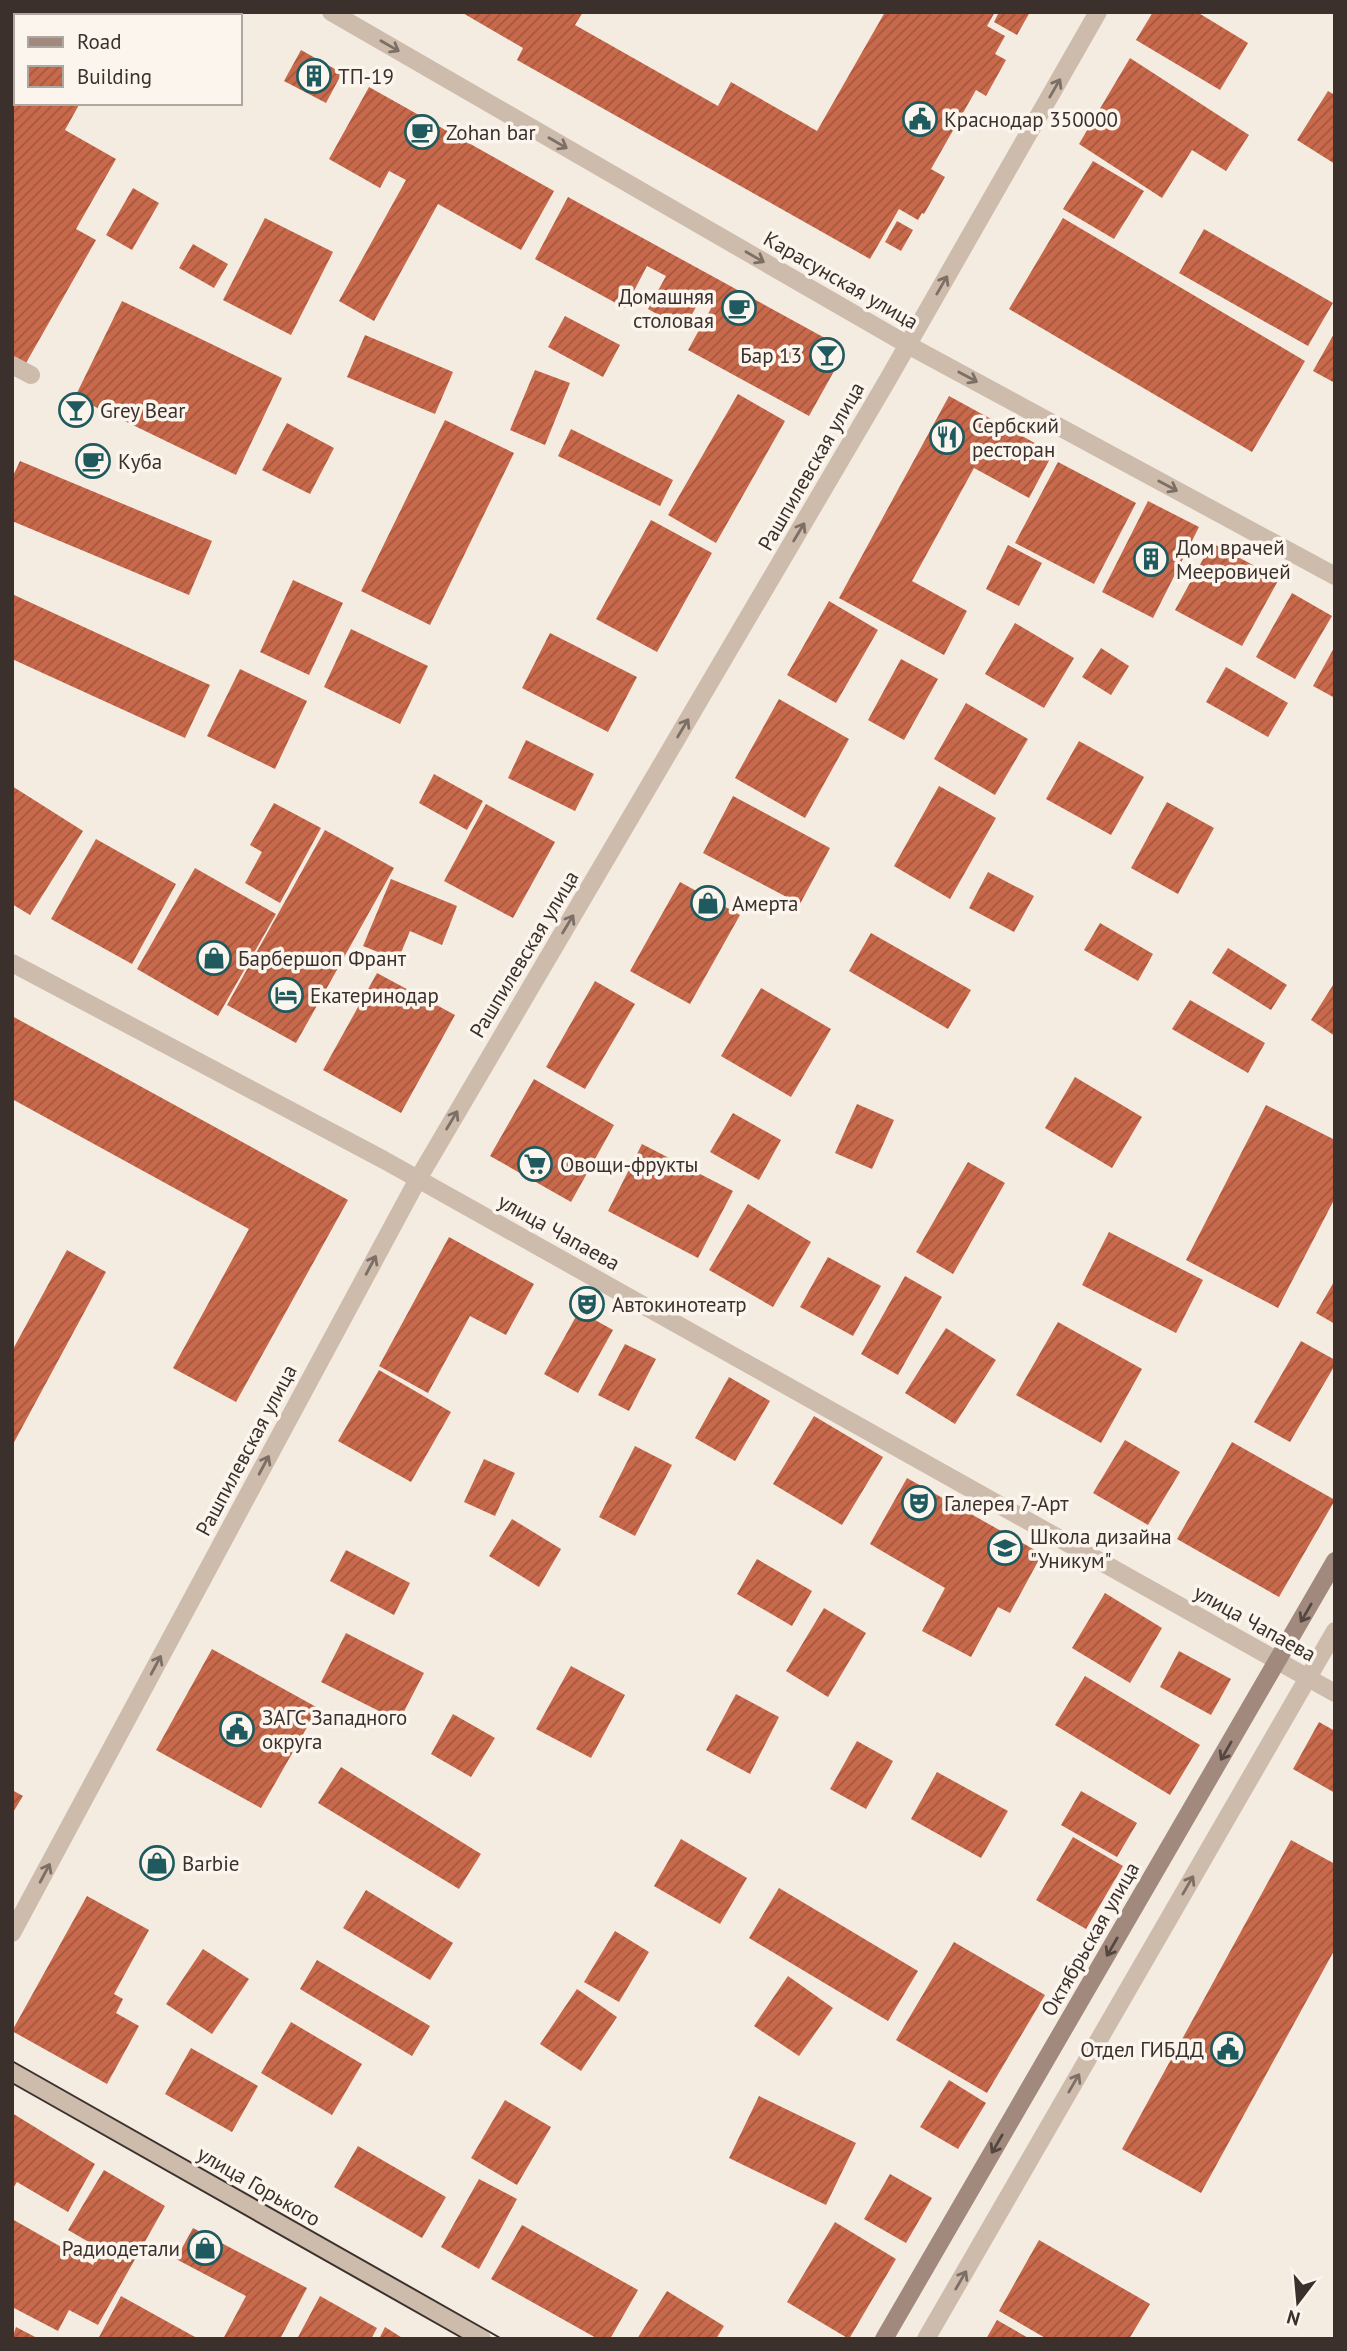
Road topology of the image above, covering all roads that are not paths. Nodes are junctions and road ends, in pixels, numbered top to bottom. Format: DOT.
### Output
graph roads {
  1 [pos="331,12"];
  2 [pos="1098,12"];
  3 [pos="908,345"];
  4 [pos="12,365"];
  5 [pos="31,375"];
  6 [pos="1335,576"];
  7 [pos="12,963"];
  8 [pos="418,1179"];
  9 [pos="1335,1561"];
  10 [pos="1335,1631"];
  11 [pos="1277,1662"];
  12 [pos="1307,1678"];
  13 [pos="1335,1693"];
  14 [pos="12,1933"];
  15 [pos="12,2072"];
  16 [pos="482,2339"];
  17 [pos="884,2339"];
  18 [pos="926,2339"];
  1 -- 3 [label="street, Карасунская улица, one-way"];
  3 -- 2 [label="street, Рашпилевская улица, one-way"];
  3 -- 6 [label="street, Карасунская улица, one-way"];
  8 -- 3 [label="street, Рашпилевская улица, one-way"];
  4 -- 5 [label="street"];
  7 -- 8 [label="street, улица Чапаева"];
  8 -- 11 [label="street, улица Чапаева"];
  14 -- 8 [label="street, Рашпилевская улица, one-way"];
  9 -- 11 [label="main road, Октябрьская улица, one-way"];
  10 -- 12 [label="street"];
  11 -- 12 [label="street, улица Чапаева"];
  11 -- 17 [label="main road, Октябрьская улица, one-way"];
  12 -- 13 [label="street, улица Чапаева"];
  18 -- 12 [label="street, one-way"];
  15 -- 16 [label="street, улица Горького"];
}
